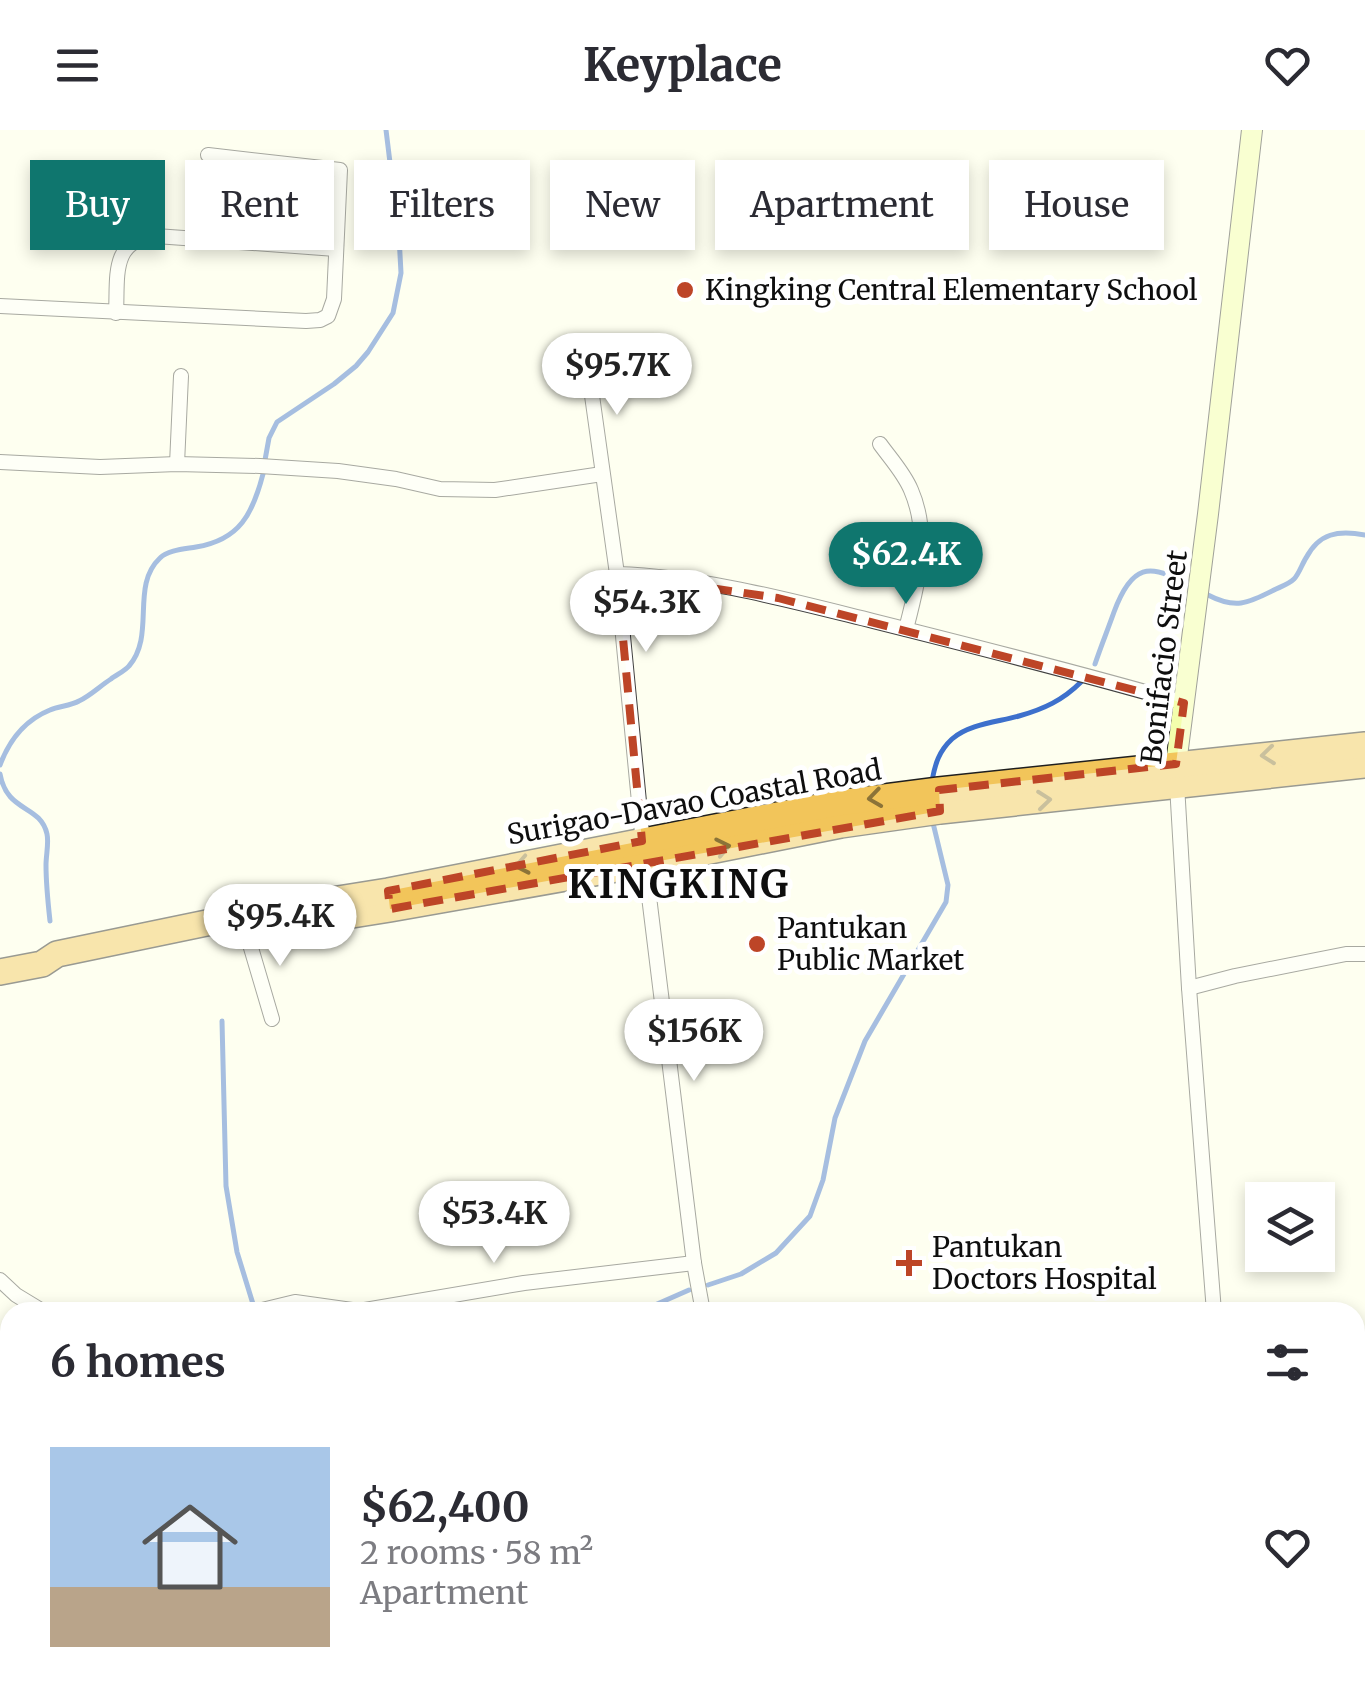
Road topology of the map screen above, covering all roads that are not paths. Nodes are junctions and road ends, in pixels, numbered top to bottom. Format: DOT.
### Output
graph roads {
  1 [pos="1252,130"];
  2 [pos="208,155"];
  3 [pos="336,249"];
  4 [pos="0,306"];
  5 [pos="116,313"];
  6 [pos="588,367"];
  7 [pos="181,376"];
  8 [pos="880,444"];
  9 [pos="0,462"];
  10 [pos="178,464"];
  11 [pos="602,474"];
  12 [pos="617,574"];
  13 [pos="906,629"];
  14 [pos="1184,703"];
  15 [pos="1365,745"];
  16 [pos="1329,758"];
  17 [pos="1365,765"];
  18 [pos="1177,775"];
  19 [pos="643,852"];
  20 [pos="262,923"];
  21 [pos="1365,954"];
  22 [pos="0,972"];
  23 [pos="1189,988"];
  24 [pos="272,1019"];
  25 [pos="694,1262"];
  26 [pos="0,1280"];
  27 [pos="28,1302"];
  28 [pos="413,1302"];
  29 [pos="701,1302"];
  30 [pos="1213,1302"];
  1 -- 14 [label="street, Bonifacio Street"];
  2 -- 3 [label="street"];
  3 -- 5 [label="street"];
  3 -- 5 [label="street"];
  4 -- 5 [label="street"];
  6 -- 11 [label="street"];
  7 -- 10 [label="street"];
  8 -- 13 [label="street"];
  9 -- 10 [label="street"];
  10 -- 11 [label="street"];
  11 -- 12 [label="street"];
  12 -- 13 [label="street"];
  12 -- 19 [label="street"];
  13 -- 14 [label="street"];
  14 -- 18 [label="street, Bonifacio Street"];
  15 -- 16 [label="highway, Surigao-Davao Coastal Road"];
  16 -- 17 [label="highway, Surigao-Davao Coastal Road"];
  16 -- 18 [label="highway, Surigao-Davao Coastal Road"];
  18 -- 19 [label="highway, Surigao-Davao Coastal Road"];
  18 -- 23 [label="street, Bonifacio Street"];
  19 -- 20 [label="highway, Surigao-Davao Coastal Road"];
  19 -- 25 [label="street"];
  20 -- 22 [label="highway, Surigao-Davao Coastal Road"];
  20 -- 24 [label="street"];
  21 -- 23 [label="street"];
  23 -- 30 [label="street, Bonifacio Street"];
  25 -- 28 [label="street"];
  25 -- 29 [label="street"];
  26 -- 27 [label="street"];
}
